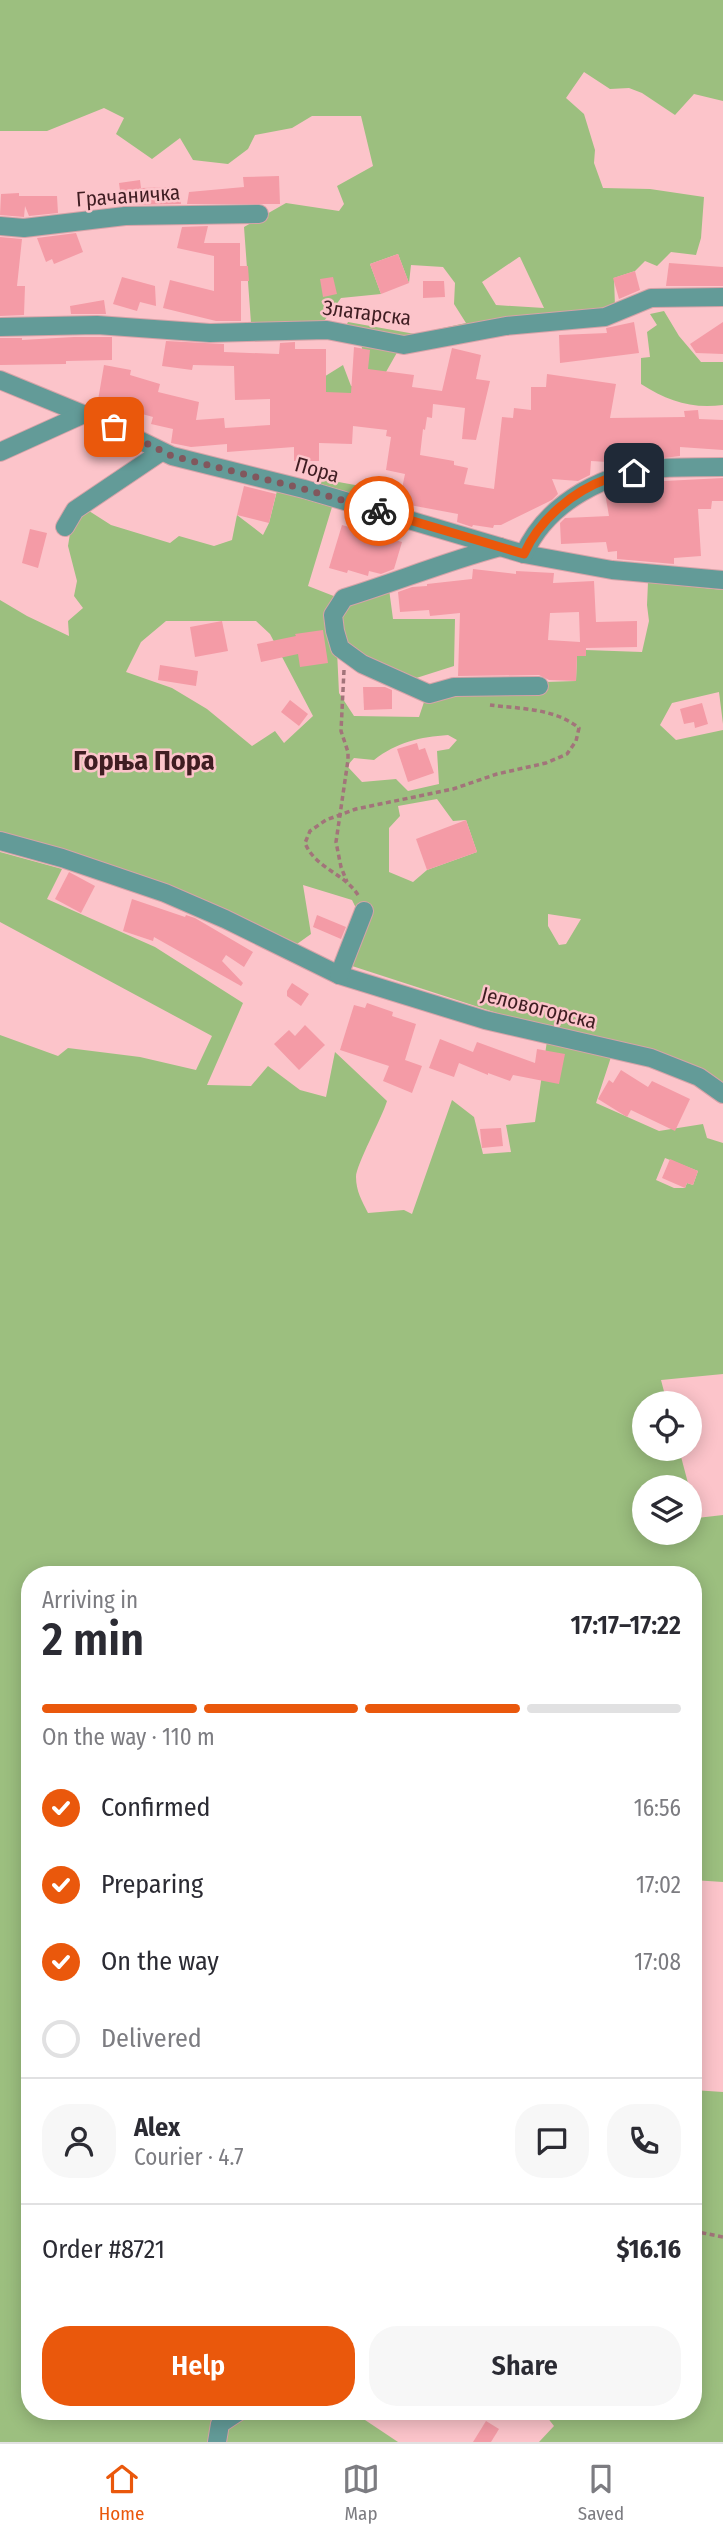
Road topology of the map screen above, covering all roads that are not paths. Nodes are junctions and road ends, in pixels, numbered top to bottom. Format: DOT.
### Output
graph roads {
  1 [pos="259,214"];
  2 [pos="0,226"];
  3 [pos="723,297"];
  4 [pos="0,327"];
  5 [pos="0,380"];
  6 [pos="84,414"];
  7 [pos="0,452"];
  8 [pos="161,452"];
  9 [pos="723,467"];
  10 [pos="65,527"];
  11 [pos="500,547"];
  12 [pos="524,554"];
  13 [pos="723,580"];
  14 [pos="539,686"];
  15 [pos="0,841"];
  16 [pos="364,911"];
  17 [pos="340,975"];
  18 [pos="723,1094"];
  19 [pos="226,2420"];
  20 [pos="217,2442"];
  1 -- 2 [label="street, Грачаничка"];
  3 -- 4 [label="street, Златарска"];
  5 -- 6 [label="street, Пора"];
  6 -- 7 [label="street"];
  6 -- 8 [label="street, Пора"];
  8 -- 10 [label="street"];
  8 -- 11 [label="street, Пора"];
  9 -- 12 [label="street"];
  11 -- 12 [label="street, Пора"];
  11 -- 14 [label="street"];
  12 -- 13 [label="street, Пора"];
  15 -- 17 [label="street, Јеловогорска"];
  16 -- 17 [label="street"];
  17 -- 18 [label="street, Јеловогорска"];
  19 -- 20 [label="street"];
}
